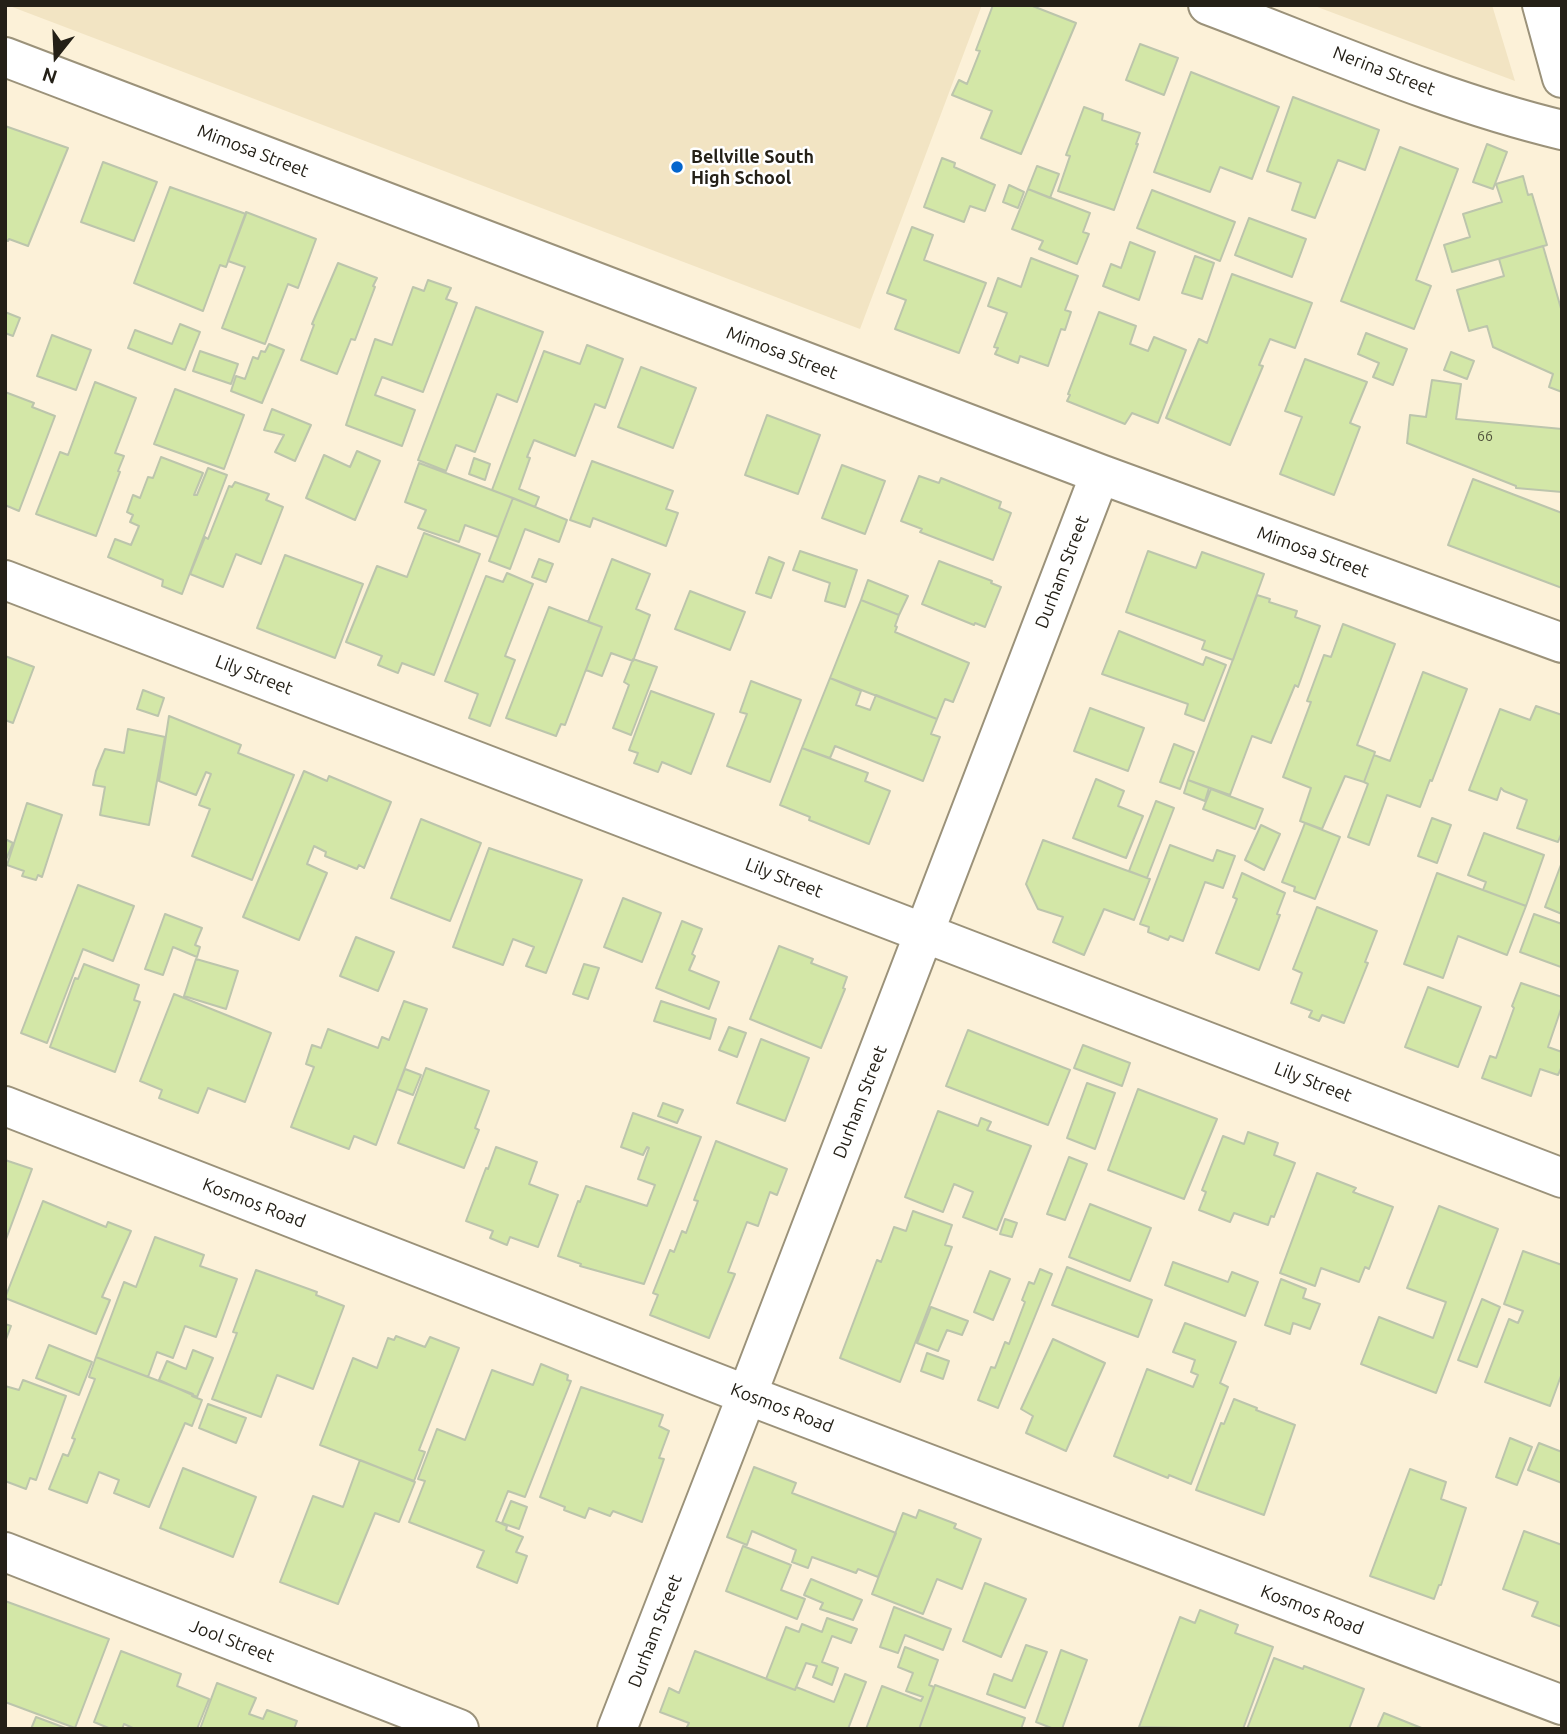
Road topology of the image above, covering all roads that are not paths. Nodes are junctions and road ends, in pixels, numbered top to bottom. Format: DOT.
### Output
graph roads {
  1 [pos="1208,5"];
  2 [pos="1542,5"];
  3 [pos="5,57"];
  4 [pos="1562,78"];
  5 [pos="1562,130"];
  6 [pos="1100,474"];
  7 [pos="5,580"];
  8 [pos="1562,643"];
  9 [pos="925,932"];
  10 [pos="5,1106"];
  11 [pos="1562,1178"];
  12 [pos="747,1395"];
  13 [pos="5,1552"];
  14 [pos="1562,1705"];
  15 [pos="459,1729"];
  16 [pos="617,1729"];
  1 -- 5 [label="street, Nerina Street"];
  2 -- 4 [label="street"];
  3 -- 6 [label="street, Mimosa Street"];
  6 -- 8 [label="street, Mimosa Street"];
  6 -- 9 [label="street, Durham Street"];
  7 -- 9 [label="street, Lily Street"];
  9 -- 11 [label="street, Lily Street"];
  9 -- 12 [label="street, Durham Street"];
  10 -- 12 [label="street, Kosmos Road"];
  12 -- 14 [label="street, Kosmos Road"];
  12 -- 16 [label="street, Durham Street"];
  13 -- 15 [label="street, Jool Street"];
}
